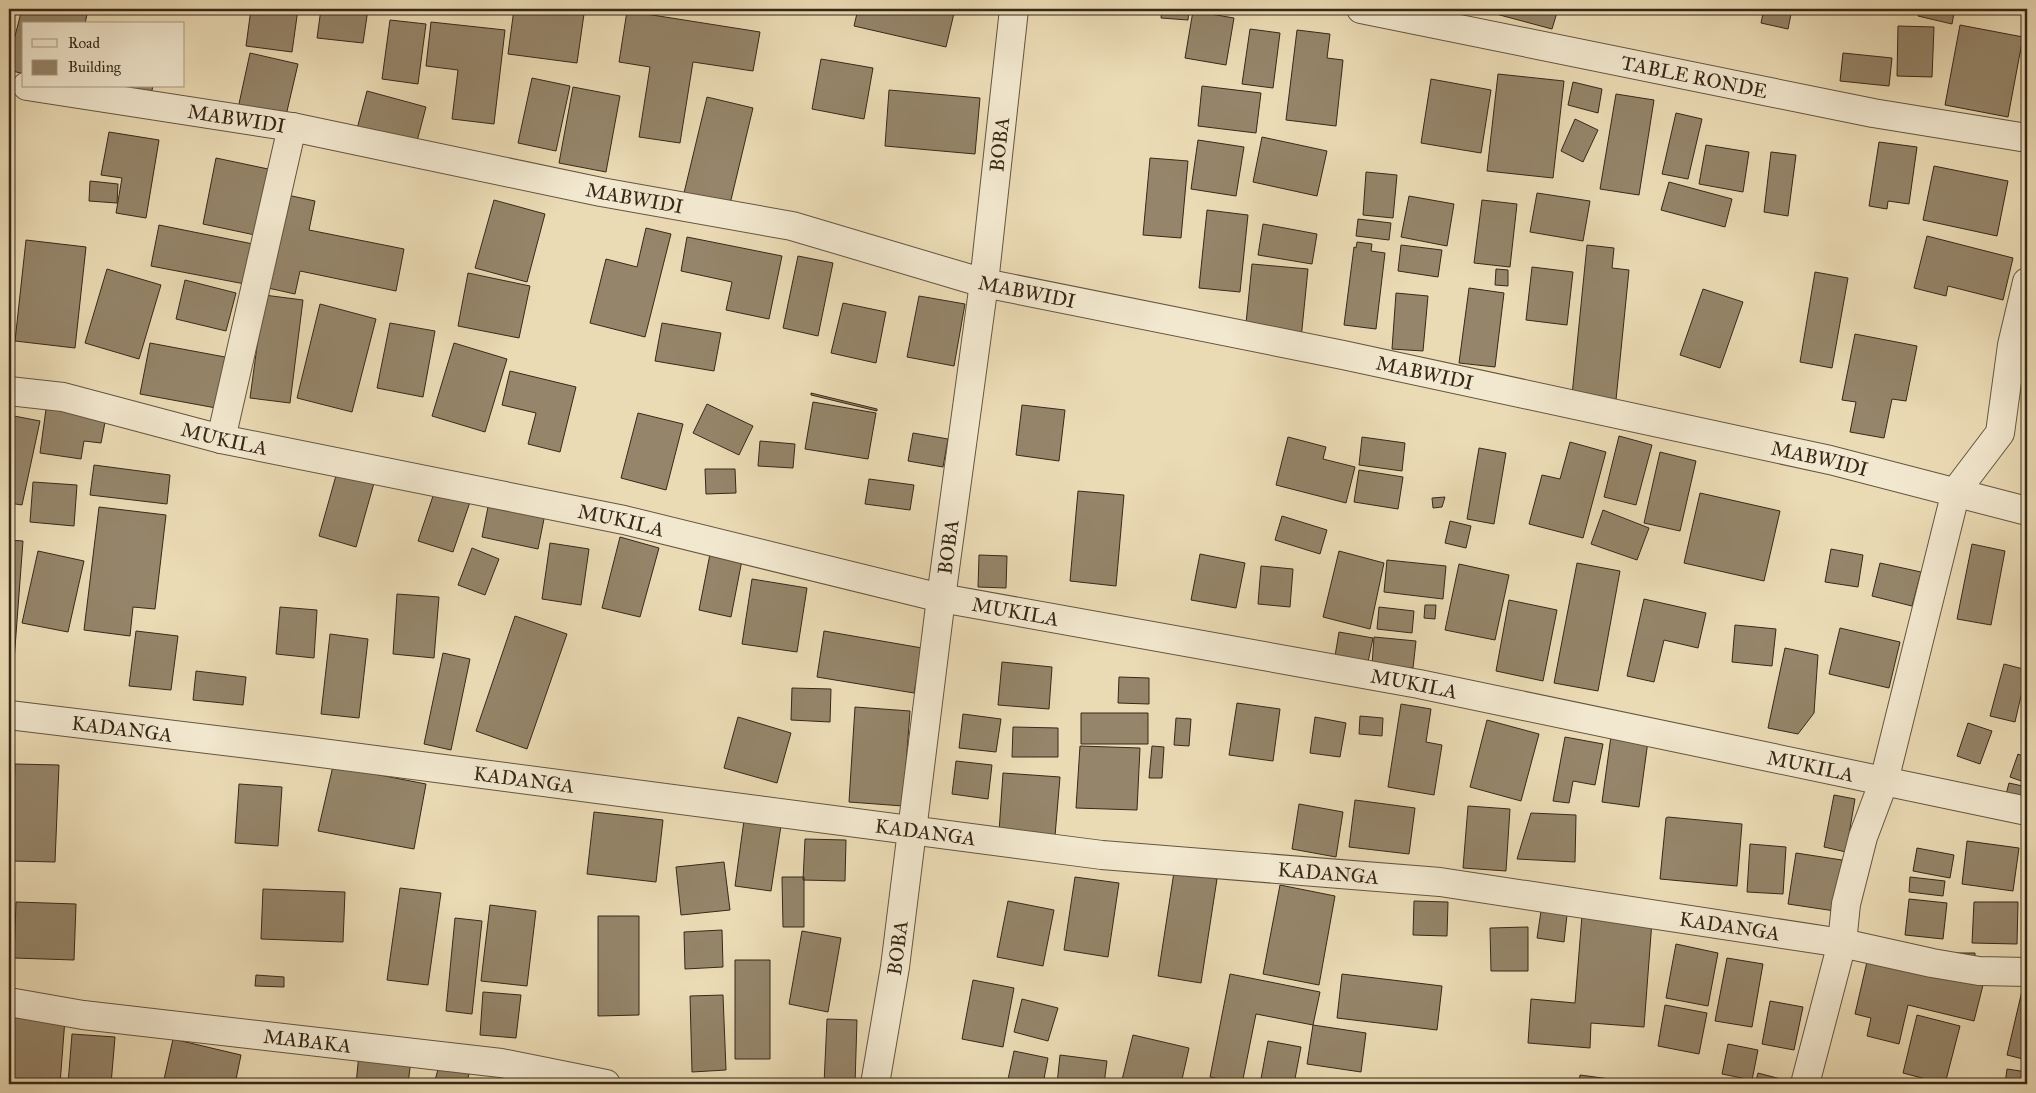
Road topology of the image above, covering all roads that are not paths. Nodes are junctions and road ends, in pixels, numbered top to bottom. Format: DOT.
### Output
graph roads {
  1 [pos="1014,9"];
  2 [pos="1361,9"];
  3 [pos="9,83"];
  4 [pos="22,85"];
  5 [pos="38,88"];
  6 [pos="292,127"];
  7 [pos="2027,138"];
  8 [pos="2027,282"];
  9 [pos="984,284"];
  10 [pos="9,391"];
  11 [pos="221,439"];
  12 [pos="1956,491"];
  13 [pos="2027,511"];
  14 [pos="941,598"];
  15 [pos="9,714"];
  16 [pos="1884,781"];
  17 [pos="2027,811"];
  18 [pos="913,831"];
  19 [pos="1842,943"];
  20 [pos="2027,972"];
  21 [pos="9,1002"];
  22 [pos="606,1084"];
  23 [pos="875,1084"];
  24 [pos="1805,1084"];
  1 -- 9 [label="street, BOBA"];
  2 -- 7 [label="street, TABLE RONDE"];
  3 -- 4 [label="street, MABWIDI"];
  5 -- 6 [label="street, MABWIDI"];
  6 -- 9 [label="street, MABWIDI"];
  6 -- 11 [label="street"];
  8 -- 12 [label="street"];
  9 -- 12 [label="street, MABWIDI"];
  9 -- 14 [label="street, BOBA"];
  10 -- 11 [label="street, MUKILA"];
  11 -- 14 [label="street, MUKILA"];
  12 -- 13 [label="street, MABWIDI"];
  12 -- 16 [label="street"];
  14 -- 16 [label="street, MUKILA"];
  14 -- 18 [label="street, BOBA"];
  15 -- 18 [label="street, KADANGA"];
  16 -- 17 [label="street, MUKILA"];
  16 -- 19 [label="street"];
  18 -- 19 [label="street, KADANGA"];
  18 -- 23 [label="street, BOBA"];
  19 -- 20 [label="street, KADANGA"];
  19 -- 24 [label="street"];
  21 -- 22 [label="street, MABAKA"];
}
